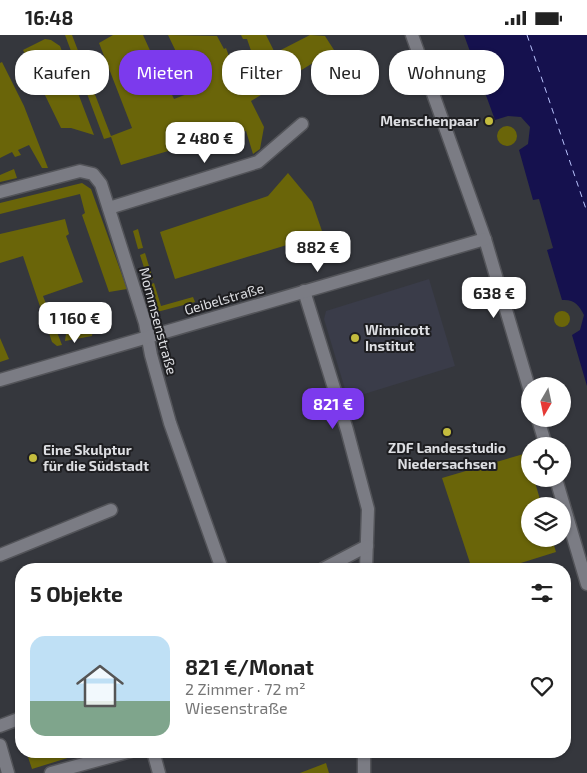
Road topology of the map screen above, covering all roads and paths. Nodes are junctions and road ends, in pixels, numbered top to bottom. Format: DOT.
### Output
graph roads {
  1 [pos="412,35"];
  2 [pos="302,124"];
  3 [pos="0,192"];
  4 [pos="109,208"];
  5 [pos="485,239"];
  6 [pos="304,291"];
  7 [pos="148,337"];
  8 [pos="526,377"];
  9 [pos="0,380"];
  10 [pos="558,487"];
  11 [pos="111,510"];
  12 [pos="367,546"];
  13 [pos="0,555"];
  14 [pos="220,563"];
  15 [pos="334,563"];
  16 [pos="366,563"];
  17 [pos="587,584"];
  18 [pos="15,720"];
  19 [pos="0,726"];
  20 [pos="0,745"];
  21 [pos="105,758"];
  22 [pos="155,758"];
  23 [pos="364,758"];
  24 [pos="8,773"];
  25 [pos="51,773"];
  26 [pos="159,773"];
  27 [pos="364,773"];
  1 -- 5 [label="street"];
  2 -- 4 [label="street"];
  3 -- 4 [label="street, Mommsenstraße"];
  4 -- 7 [label="street, Mommsenstraße"];
  5 -- 6 [label="street, Geibelstraße"];
  5 -- 8 [label="street"];
  6 -- 7 [label="street, Geibelstraße"];
  6 -- 12 [label="street"];
  7 -- 9 [label="street, Geibelstraße"];
  7 -- 14 [label="street, Mommsenstraße"];
  10 -- 17 [label="street"];
  11 -- 13 [label="street"];
  12 -- 15 [label="street"];
  12 -- 16 [label="street"];
  18 -- 19 [label="street"];
  20 -- 24 [label="street"];
  21 -- 25 [label="street"];
  22 -- 26 [label="street"];
  23 -- 27 [label="street"];
}
